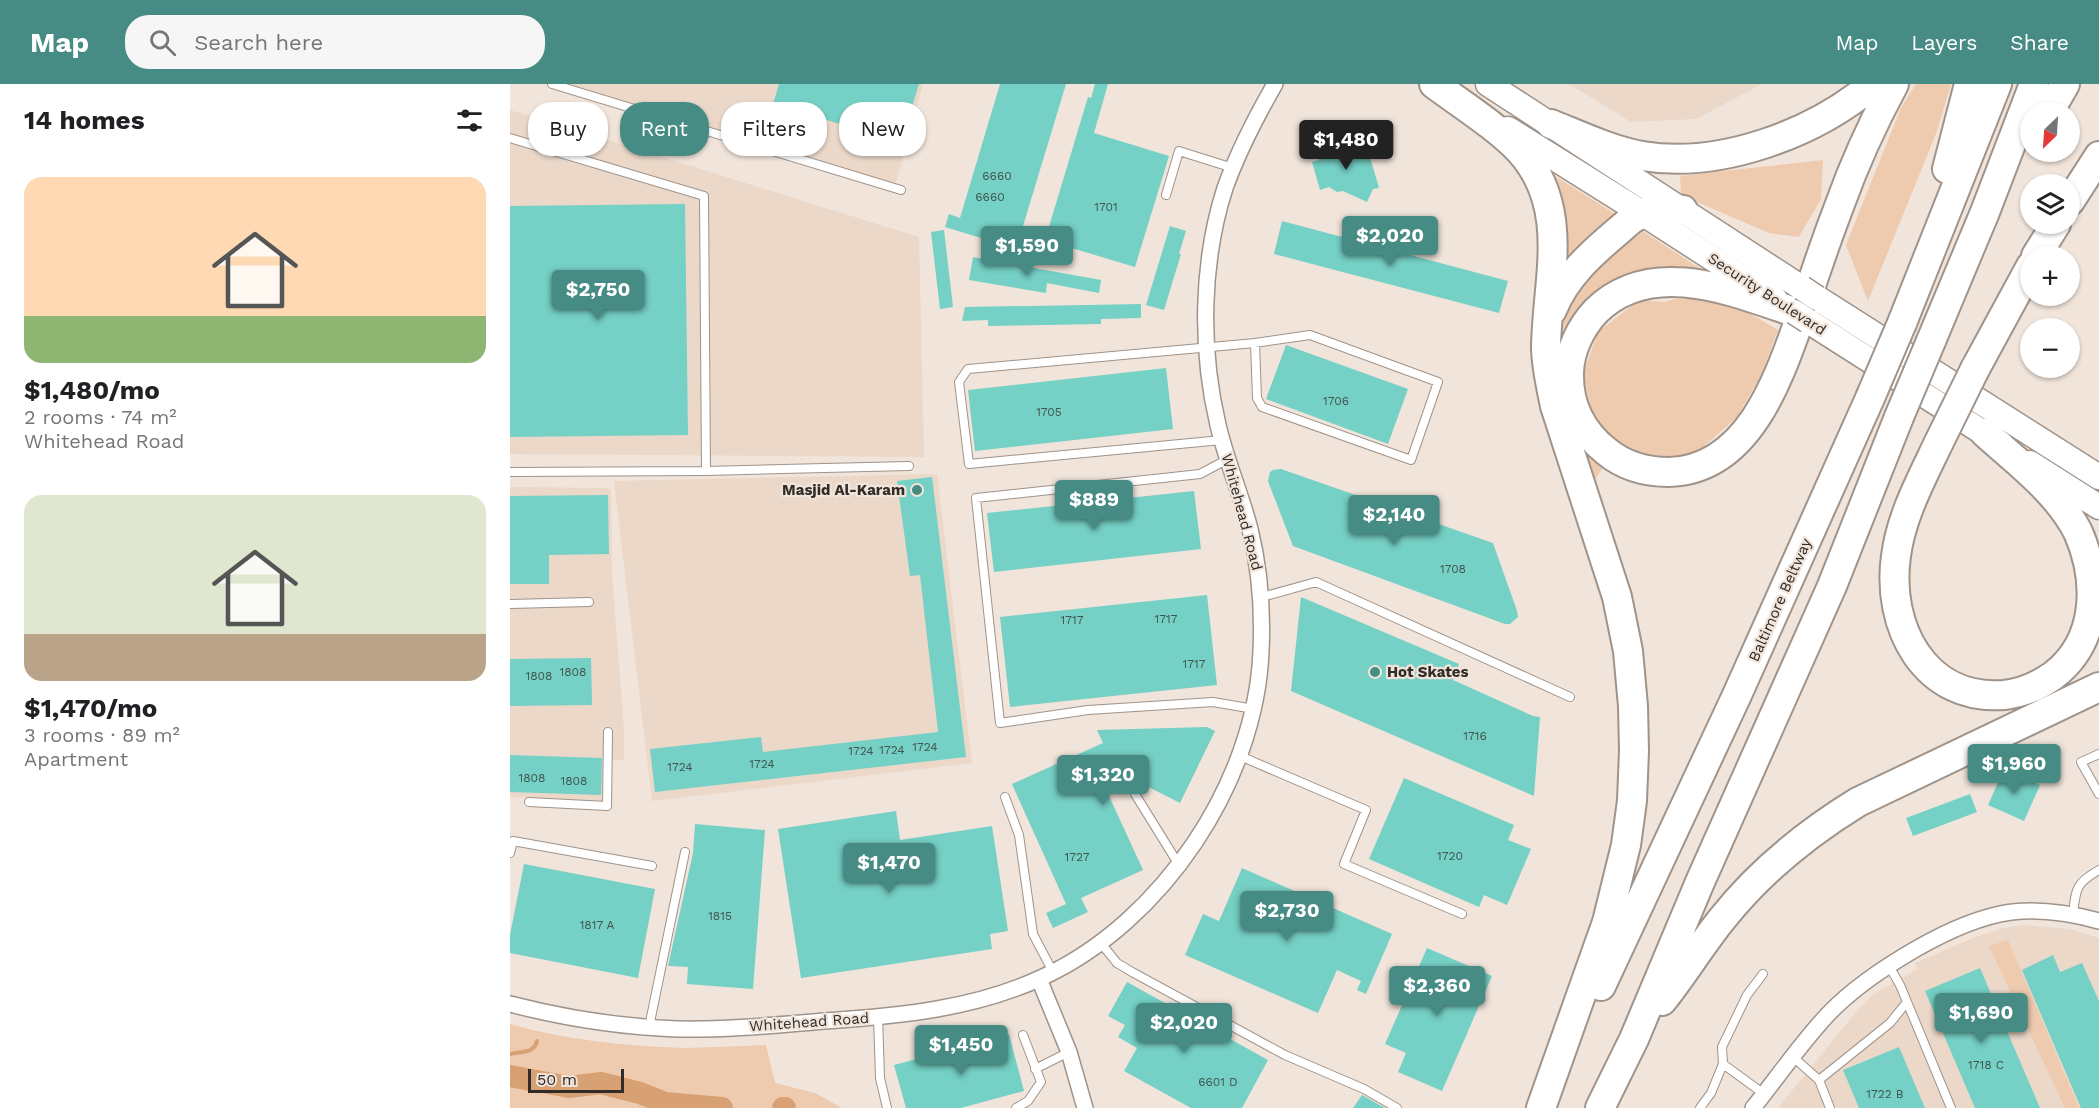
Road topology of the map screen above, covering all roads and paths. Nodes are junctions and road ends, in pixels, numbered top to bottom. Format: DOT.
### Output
graph roads {
  1 [pos="552,84"];
  2 [pos="1275,84"];
  3 [pos="1434,84"];
  4 [pos="1488,84"];
  5 [pos="1873,84"];
  6 [pos="1894,84"];
  7 [pos="1969,84"];
  8 [pos="1997,84"];
  9 [pos="2034,84"];
  10 [pos="2065,84"];
  11 [pos="2055,102"];
  12 [pos="1551,124"];
  13 [pos="510,138"];
  14 [pos="2099,156"];
  15 [pos="2022,162"];
  16 [pos="1233,168"];
  17 [pos="2080,185"];
  18 [pos="901,190"];
  19 [pos="1166,195"];
  20 [pos="1683,210"];
  21 [pos="1642,213"];
  22 [pos="1958,277"];
  23 [pos="1918,285"];
  24 [pos="2020,286"];
  25 [pos="1805,305"];
  26 [pos="1548,320"];
  27 [pos="1255,343"];
  28 [pos="1206,346"];
  29 [pos="1985,433"];
  30 [pos="1222,440"];
  31 [pos="1228,459"];
  32 [pos="909,466"];
  33 [pos="705,471"];
  34 [pos="510,472"];
  35 [pos="2099,477"];
  36 [pos="2099,507"];
  37 [pos="1262,597"];
  38 [pos="589,602"];
  39 [pos="510,604"];
  40 [pos="2099,672"];
  41 [pos="2099,687"];
  42 [pos="1570,698"];
  43 [pos="1254,709"];
  44 [pos="2048,711"];
  45 [pos="608,732"];
  46 [pos="2099,754"];
  47 [pos="1240,756"];
  48 [pos="1135,794"];
  49 [pos="2099,794"];
  50 [pos="1005,797"];
  51 [pos="529,802"];
  52 [pos="685,852"];
  53 [pos="510,853"];
  54 [pos="1179,865"];
  55 [pos="652,866"];
  56 [pos="2099,870"];
  57 [pos="1462,914"];
  58 [pos="2073,914"];
  59 [pos="2099,921"];
  60 [pos="1100,942"];
  61 [pos="1890,966"];
  62 [pos="1763,974"];
  63 [pos="1046,976"];
  64 [pos="1907,1002"];
  65 [pos="510,1004"];
  66 [pos="878,1017"];
  67 [pos="649,1027"];
  68 [pos="1023,1035"];
  69 [pos="1634,1039"];
  70 [pos="1069,1052"];
  71 [pos="1793,1057"];
  72 [pos="1723,1064"];
  73 [pos="1035,1069"];
  74 [pos="1819,1080"];
  75 [pos="1764,1094"];
  76 [pos="887,1108"];
  77 [pos="1016,1108"];
  78 [pos="1085,1108"];
  79 [pos="1397,1108"];
  80 [pos="1542,1108"];
  81 [pos="1600,1108"];
  82 [pos="1700,1108"];
  83 [pos="1753,1108"];
  84 [pos="1830,1108"];
  85 [pos="1951,1108"];
  1 -- 18 [label="lane"];
  2 -- 16 [label="street, Whitehead Road"];
  3 -- 21 [label="main road, Security Boulevard"];
  3 -- 26 [label="highway"];
  4 -- 12 [label="main road, Security Boulevard"];
  5 -- 12 [label="highway"];
  6 -- 25 [label="highway"];
  7 -- 23 [label="highway"];
  8 -- 23 [label="highway, Baltimore Beltway"];
  9 -- 22 [label="highway"];
  10 -- 11 [label="highway"];
  12 -- 20 [label="main road, Security Boulevard"];
  13 -- 33 [label="lane"];
  14 -- 17 [label="highway"];
  15 -- 22 [label="highway"];
  16 -- 19 [label="lane"];
  16 -- 28 [label="street, Whitehead Road"];
  20 -- 21 [label="highway"];
  20 -- 25 [label="main road, Security Boulevard"];
  21 -- 25 [label="main road, Security Boulevard"];
  21 -- 26 [label="highway"];
  22 -- 69 [label="highway, bridge"];
  23 -- 80 [label="highway, Baltimore Beltway, bridge"];
  24 -- 29 [label="highway, bridge"];
  25 -- 29 [label="main road, Security Boulevard"];
  25 -- 35 [label="main road, Security Boulevard"];
  26 -- 80 [label="highway"];
  27 -- 27 [label="lane"];
  27 -- 28 [label="lane"];
  28 -- 30 [label="street, Whitehead Road"];
  28 -- 30 [label="lane"];
  29 -- 36 [label="main road, Security Boulevard"];
  30 -- 31 [label="street, Whitehead Road"];
  31 -- 37 [label="street, Whitehead Road"];
  31 -- 43 [label="lane"];
  32 -- 33 [label="lane"];
  33 -- 34 [label="lane"];
  37 -- 42 [label="lane"];
  37 -- 43 [label="street, Whitehead Road"];
  38 -- 39 [label="lane"];
  40 -- 44 [label="highway"];
  41 -- 44 [label="highway"];
  43 -- 47 [label="street, Whitehead Road"];
  44 -- 69 [label="highway"];
  45 -- 51 [label="lane"];
  46 -- 49 [label="lane"];
  47 -- 54 [label="street, Whitehead Road"];
  47 -- 57 [label="lane"];
  48 -- 54 [label="lane"];
  50 -- 63 [label="lane"];
  52 -- 67 [label="lane"];
  53 -- 55 [label="lane"];
  54 -- 60 [label="street, Whitehead Road"];
  56 -- 58 [label="lane"];
  58 -- 59 [label="street"];
  58 -- 61 [label="street"];
  60 -- 63 [label="street, Whitehead Road"];
  60 -- 79 [label="lane"];
  61 -- 64 [label="lane"];
  61 -- 71 [label="street"];
  62 -- 72 [label="lane"];
  63 -- 66 [label="street, Whitehead Road"];
  63 -- 70 [label="street"];
  64 -- 74 [label="lane"];
  64 -- 85 [label="lane"];
  65 -- 67 [label="street, Whitehead Road"];
  66 -- 67 [label="street, Whitehead Road"];
  66 -- 76 [label="lane"];
  68 -- 73 [label="lane"];
  69 -- 81 [label="highway"];
  70 -- 73 [label="lane"];
  70 -- 78 [label="street"];
  71 -- 74 [label="lane"];
  71 -- 75 [label="street"];
  72 -- 75 [label="lane"];
  72 -- 82 [label="lane"];
  73 -- 77 [label="lane"];
  74 -- 84 [label="lane"];
  75 -- 83 [label="street"];
}
